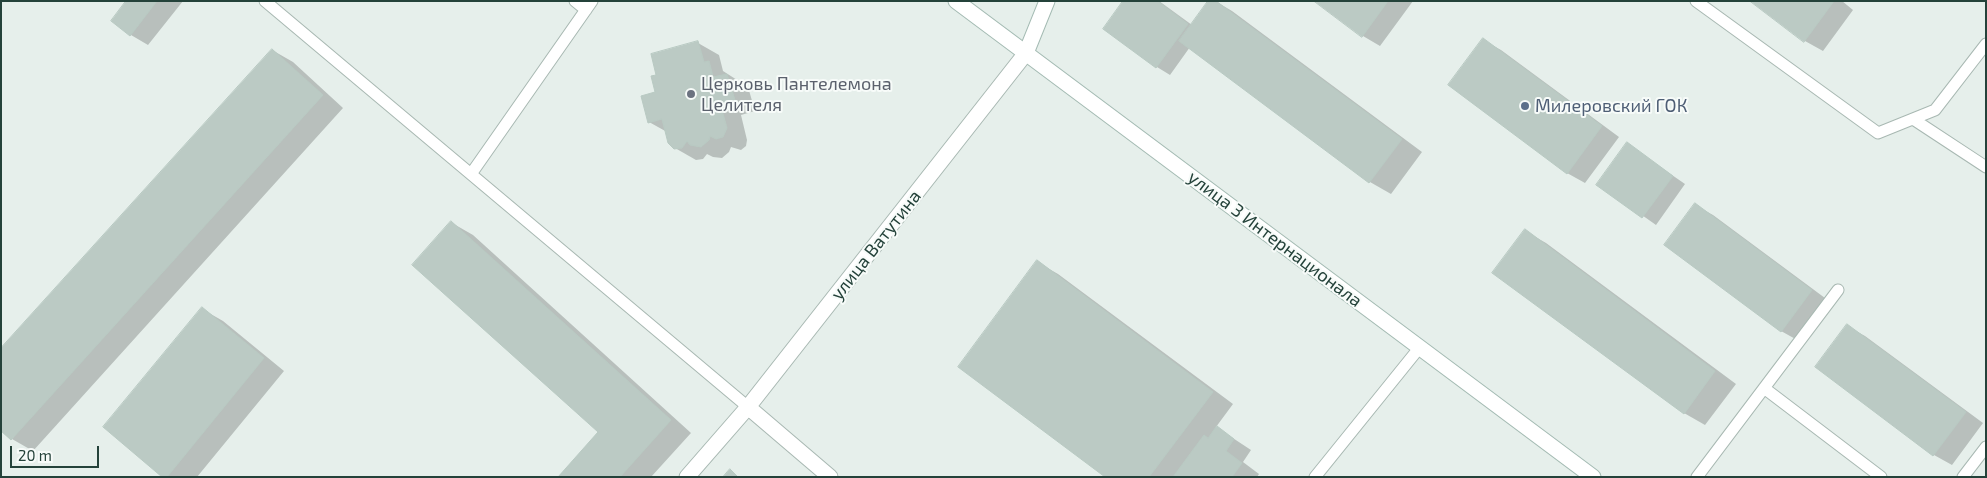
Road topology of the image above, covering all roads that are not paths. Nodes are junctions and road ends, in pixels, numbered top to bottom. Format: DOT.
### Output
graph roads {
  1 [pos="265,1"];
  2 [pos="575,1"];
  3 [pos="956,1"];
  4 [pos="1047,1"];
  5 [pos="1696,1"];
  6 [pos="589,6"];
  7 [pos="1986,44"];
  8 [pos="1026,53"];
  9 [pos="1913,119"];
  10 [pos="1986,167"];
  11 [pos="471,174"];
  12 [pos="1838,290"];
  13 [pos="1420,347"];
  14 [pos="1764,388"];
  15 [pos="748,407"];
  16 [pos="1986,447"];
  17 [pos="687,477"];
  18 [pos="830,477"];
  19 [pos="1316,477"];
  20 [pos="1592,477"];
  21 [pos="1697,477"];
  22 [pos="1881,477"];
  23 [pos="1963,477"];
  1 -- 11 [label="lane"];
  2 -- 6 [label="lane"];
  3 -- 8 [label="main road, улица 3 Интернационала"];
  4 -- 8 [label="main road, улица Ватутина"];
  5 -- 9 [label="lane"];
  6 -- 11 [label="lane"];
  7 -- 9 [label="lane"];
  8 -- 13 [label="main road, улица 3 Интернационала"];
  8 -- 15 [label="main road, улица Ватутина"];
  9 -- 10 [label="lane"];
  11 -- 15 [label="lane"];
  12 -- 14 [label="lane"];
  13 -- 19 [label="lane"];
  13 -- 20 [label="main road, улица 3 Интернационала"];
  14 -- 21 [label="lane"];
  14 -- 22 [label="lane"];
  15 -- 17 [label="main road, улица Ватутина"];
  15 -- 18 [label="main road"];
  16 -- 23 [label="lane"];
}
